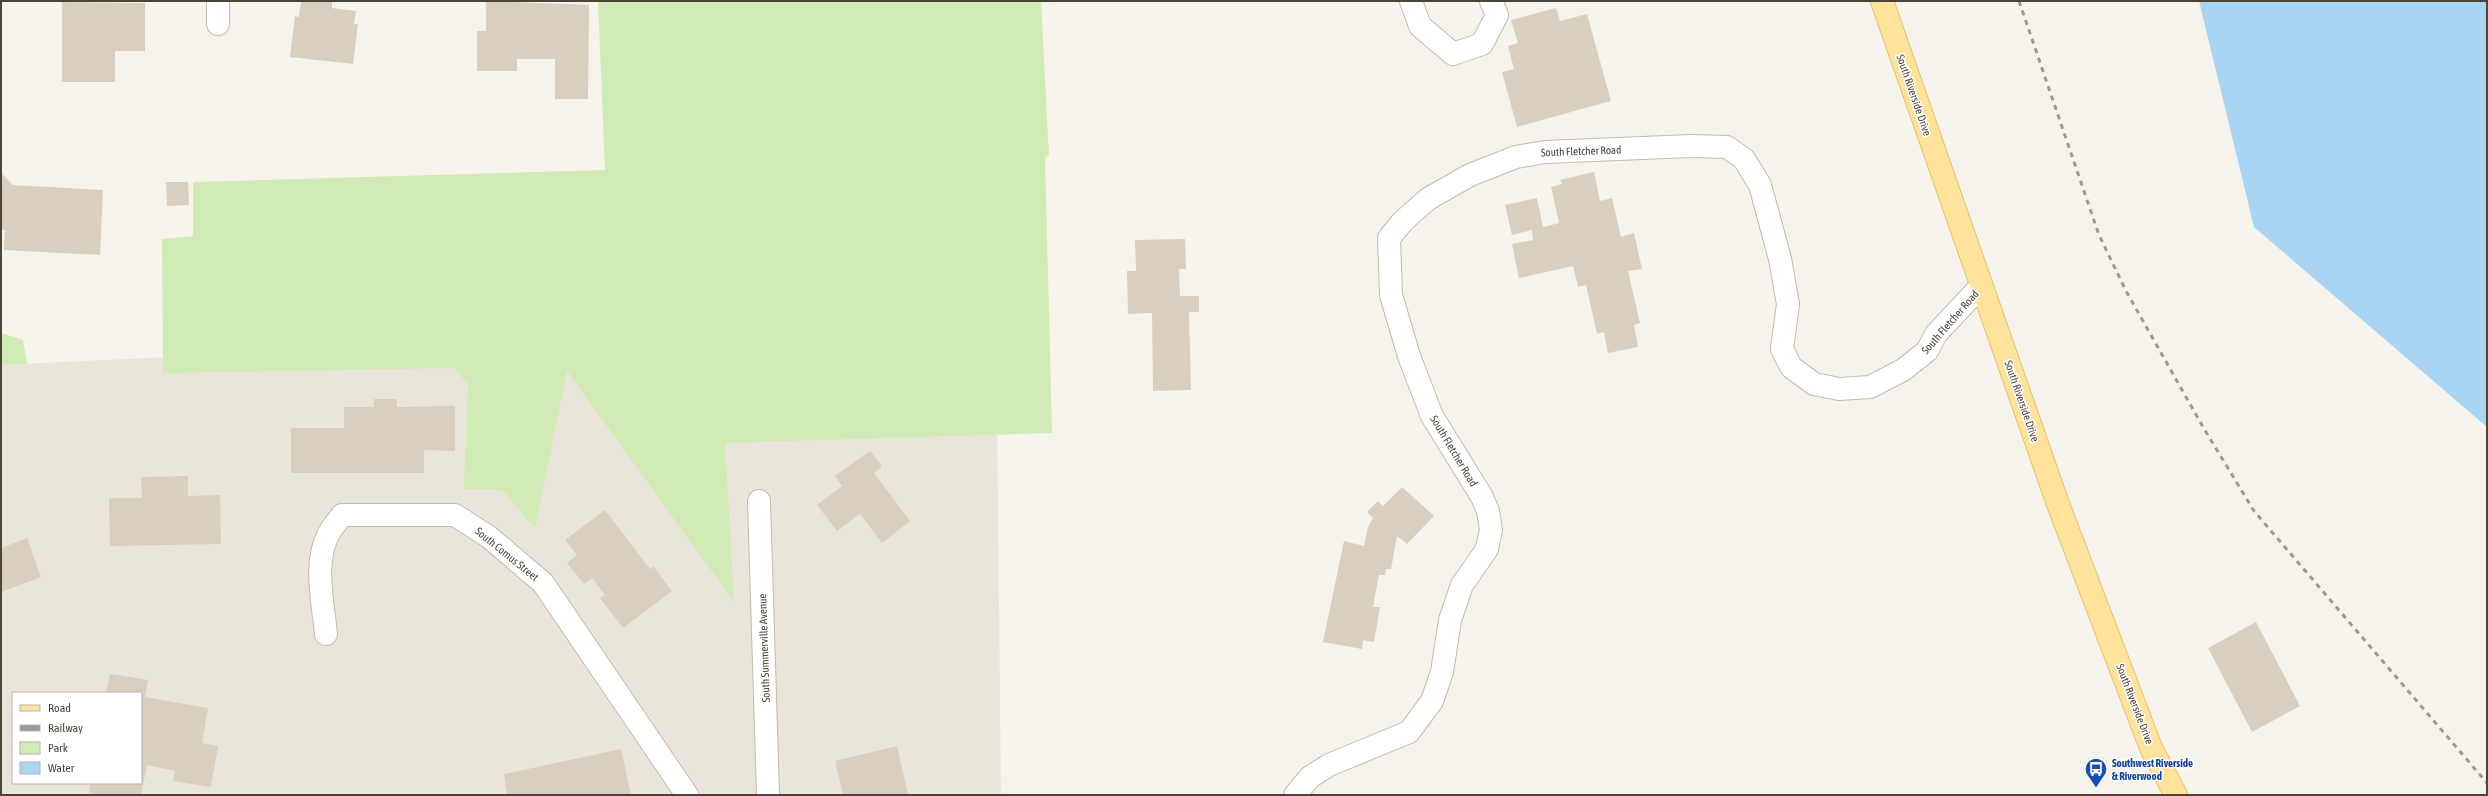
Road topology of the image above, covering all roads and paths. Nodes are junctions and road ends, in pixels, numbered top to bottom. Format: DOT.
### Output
graph roads {
  1 [pos="218,1"];
  2 [pos="1411,1"];
  3 [pos="1491,1"];
  4 [pos="1882,1"];
  5 [pos="218,24"];
  6 [pos="1981,286"];
  7 [pos="759,501"];
  8 [pos="326,634"];
  9 [pos="686,795"];
  10 [pos="768,795"];
  11 [pos="1295,795"];
  12 [pos="2176,795"];
  1 -- 5 [label="street"];
  2 -- 3 [label="street"];
  4 -- 6 [label="main road, South Riverside Drive"];
  6 -- 11 [label="street, South Fletcher Road"];
  6 -- 12 [label="main road, South Riverside Drive"];
  7 -- 10 [label="street, South Summerville Avenue"];
  8 -- 9 [label="street, South Comus Street"];
}
